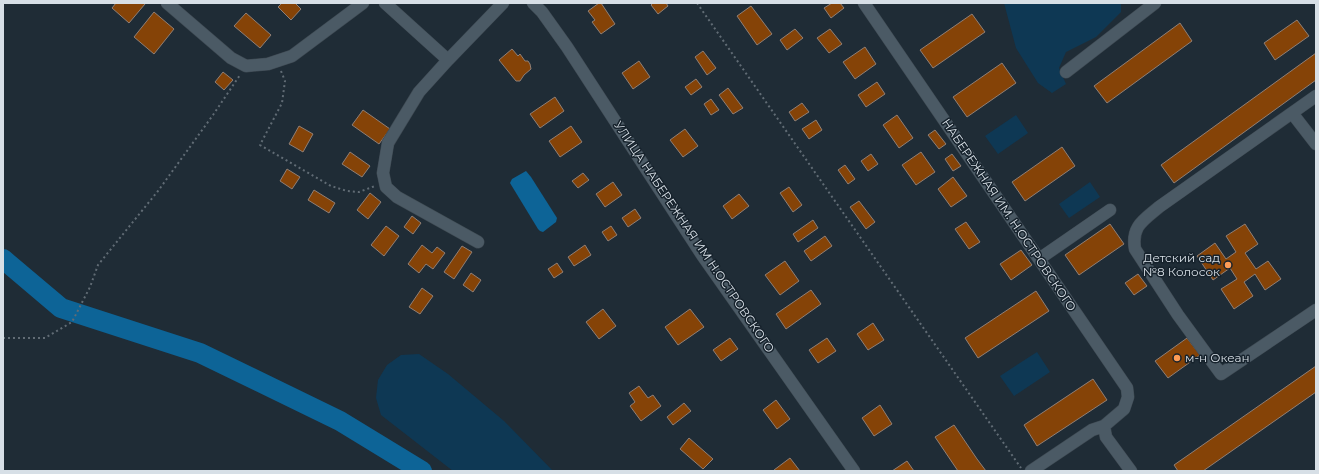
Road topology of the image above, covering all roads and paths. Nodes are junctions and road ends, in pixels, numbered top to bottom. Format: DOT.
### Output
graph roads {
  1 [pos="167,3"];
  2 [pos="363,3"];
  3 [pos="385,3"];
  4 [pos="504,3"];
  5 [pos="533,3"];
  6 [pos="697,3"];
  7 [pos="864,3"];
  8 [pos="1155,3"];
  9 [pos="448,60"];
  10 [pos="277,61"];
  11 [pos="246,66"];
  12 [pos="1066,72"];
  13 [pos="1316,96"];
  14 [pos="1292,113"];
  15 [pos="1316,144"];
  16 [pos="385,181"];
  17 [pos="1110,210"];
  18 [pos="478,242"];
  19 [pos="1039,259"];
  20 [pos="1316,310"];
  21 [pos="3,338"];
  22 [pos="1104,426"];
  23 [pos="854,471"];
  24 [pos="1024,471"];
  25 [pos="1031,471"];
  26 [pos="1131,471"];
  1 -- 11 [label="street"];
  2 -- 10 [label="street"];
  3 -- 9 [label="street"];
  4 -- 9 [label="street"];
  5 -- 23 [label="street, УЛИЦА НАБЕРЕЖНАЯ ИМ Н.ОСТРОВСКОГО"];
  6 -- 24 [label="path"];
  7 -- 19 [label="street, НАБЕРЕЖНАЯ ИМ. Н.ОСТРОВСКОГО"];
  8 -- 12 [label="street"];
  9 -- 16 [label="street"];
  10 -- 11 [label="street"];
  10 -- 16 [label="path"];
  11 -- 21 [label="path"];
  13 -- 14 [label="street"];
  14 -- 15 [label="street"];
  14 -- 20 [label="street"];
  16 -- 18 [label="street"];
  17 -- 19 [label="street"];
  19 -- 22 [label="street, НАБЕРЕЖНАЯ ИМ. Н.ОСТРОВСКОГО"];
  22 -- 25 [label="street, НАБЕРЕЖНАЯ ИМ. Н.ОСТРОВСКОГО"];
  22 -- 26 [label="street"];
}
